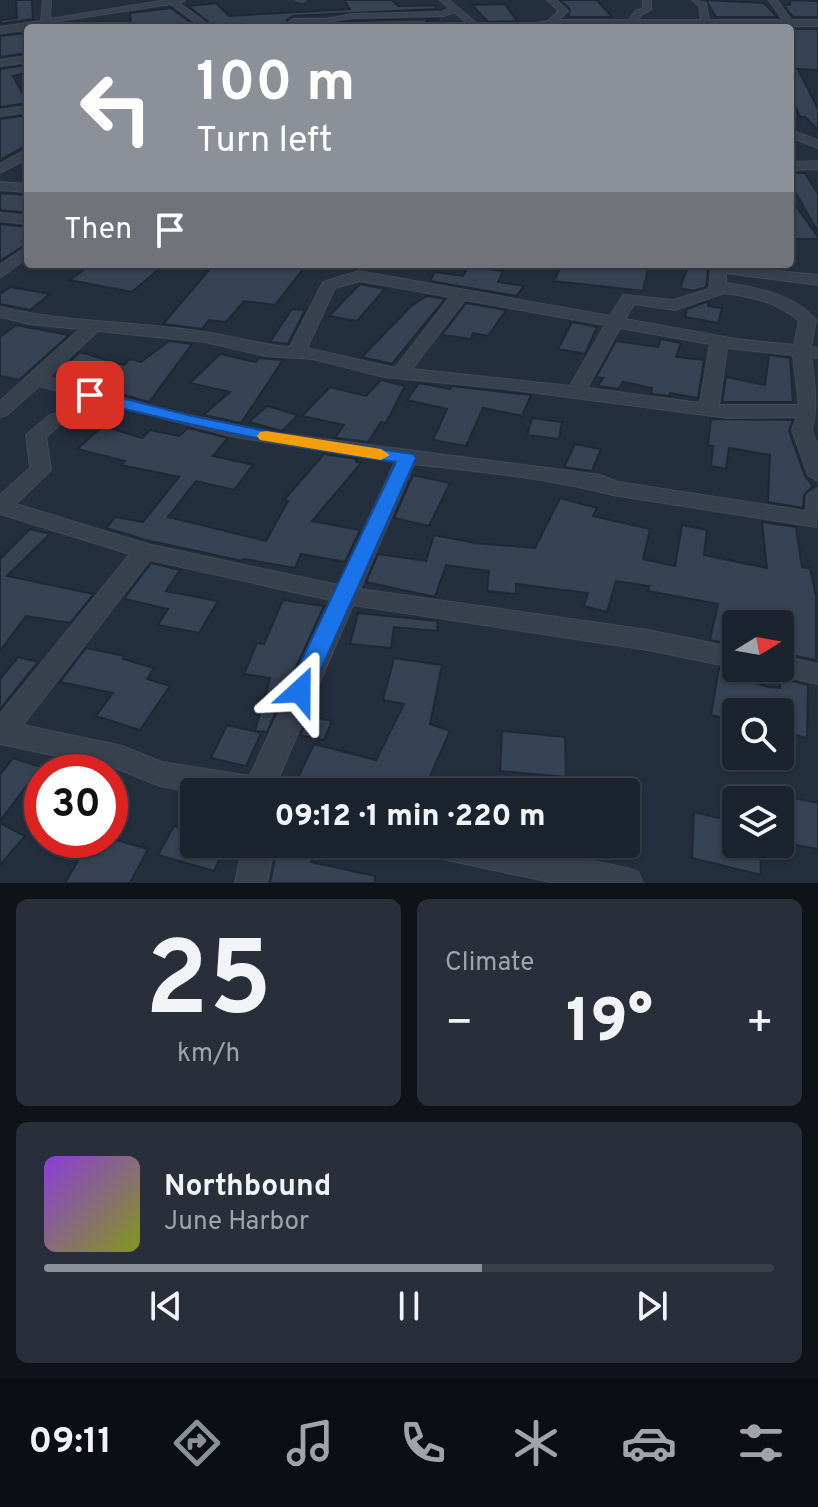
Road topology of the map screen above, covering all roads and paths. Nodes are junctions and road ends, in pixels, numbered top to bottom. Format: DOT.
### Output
graph roads {
  1 [pos="47,0"];
  2 [pos="444,0"];
  3 [pos="551,0"];
  4 [pos="647,0"];
  5 [pos="696,0"];
  6 [pos="773,0"];
  7 [pos="177,1"];
  8 [pos="74,5"];
  9 [pos="454,9"];
  10 [pos="656,13"];
  11 [pos="59,19"];
  12 [pos="291,22"];
  13 [pos="550,23"];
  14 [pos="705,23"];
  15 [pos="789,23"];
  16 [pos="818,23"];
  17 [pos="42,24"];
  18 [pos="45,24"];
  19 [pos="204,24"];
  20 [pos="478,24"];
  21 [pos="539,24"];
  22 [pos="629,24"];
  23 [pos="665,24"];
  24 [pos="724,24"];
  25 [pos="766,24"];
  26 [pos="24,27"];
  27 [pos="0,30"];
  28 [pos="24,60"];
  29 [pos="0,63"];
  30 [pos="24,110"];
  31 [pos="0,113"];
  32 [pos="794,136"];
  33 [pos="818,144"];
  34 [pos="22,156"];
  35 [pos="0,157"];
  36 [pos="818,165"];
  37 [pos="794,166"];
  38 [pos="0,169"];
  39 [pos="0,186"];
  40 [pos="24,188"];
  41 [pos="0,217"];
  42 [pos="24,220"];
  43 [pos="24,253"];
  44 [pos="0,273"];
  45 [pos="716,273"];
  46 [pos="818,280"];
  47 [pos="461,294"];
  48 [pos="0,312"];
  49 [pos="18,316"];
  50 [pos="616,322"];
  51 [pos="94,326"];
  52 [pos="0,330"];
  53 [pos="719,341"];
  54 [pos="810,352"];
  55 [pos="296,353"];
  56 [pos="400,373"];
  57 [pos="36,379"];
  58 [pos="576,392"];
  59 [pos="709,409"];
  60 [pos="0,411"];
  61 [pos="814,411"];
  62 [pos="57,419"];
  63 [pos="407,458"];
  64 [pos="818,475"];
  65 [pos="818,495"];
  66 [pos="817,520"];
  67 [pos="145,551"];
  68 [pos="345,595"];
  69 [pos="722,655"];
  70 [pos="794,669"];
  71 [pos="818,674"];
  72 [pos="1,732"];
  73 [pos="183,778"];
  74 [pos="264,778"];
  75 [pos="256,858"];
  76 [pos="506,858"];
  77 [pos="251,883"];
  78 [pos="627,883"];
  1 -- 17 [label="street"];
  2 -- 9 [label="street"];
  3 -- 13 [label="street"];
  4 -- 22 [label="street"];
  5 -- 14 [label="street"];
  6 -- 15 [label="street"];
  7 -- 11 [label="street"];
  7 -- 19 [label="street"];
  8 -- 11 [label="street"];
  9 -- 12 [label="street"];
  9 -- 20 [label="street"];
  10 -- 23 [label="street"];
  11 -- 18 [label="street"];
  13 -- 21 [label="street"];
  13 -- 22 [label="street"];
  14 -- 23 [label="street"];
  14 -- 24 [label="street"];
  15 -- 16 [label="street"];
  15 -- 25 [label="street"];
  26 -- 27 [label="street"];
  28 -- 29 [label="street"];
  30 -- 31 [label="street"];
  32 -- 33 [label="street"];
  34 -- 35 [label="street"];
  34 -- 38 [label="street"];
  36 -- 37 [label="street"];
  39 -- 40 [label="street"];
  41 -- 42 [label="street"];
  43 -- 44 [label="street"];
  45 -- 46 [label="street"];
  45 -- 50 [label="street"];
  45 -- 54 [label="street"];
  47 -- 50 [label="street"];
  47 -- 55 [label="street"];
  47 -- 56 [label="street"];
  48 -- 49 [label="street"];
  49 -- 51 [label="street"];
  49 -- 52 [label="street"];
  50 -- 53 [label="street"];
  50 -- 58 [label="street"];
  51 -- 55 [label="street"];
  51 -- 57 [label="street"];
  53 -- 54 [label="street"];
  53 -- 59 [label="street"];
  54 -- 61 [label="street"];
  55 -- 56 [label="street"];
  56 -- 58 [label="street"];
  57 -- 60 [label="street"];
  57 -- 63 [label="street"];
  58 -- 59 [label="street"];
  59 -- 61 [label="street"];
  61 -- 64 [label="street"];
  62 -- 67 [label="street"];
  63 -- 66 [label="street"];
  63 -- 68 [label="street"];
  65 -- 66 [label="street"];
  67 -- 68 [label="street"];
  67 -- 72 [label="street"];
  68 -- 69 [label="street"];
  68 -- 74 [label="street"];
  70 -- 71 [label="street"];
  72 -- 73 [label="street"];
  75 -- 77 [label="street"];
  76 -- 78 [label="street"];
}
